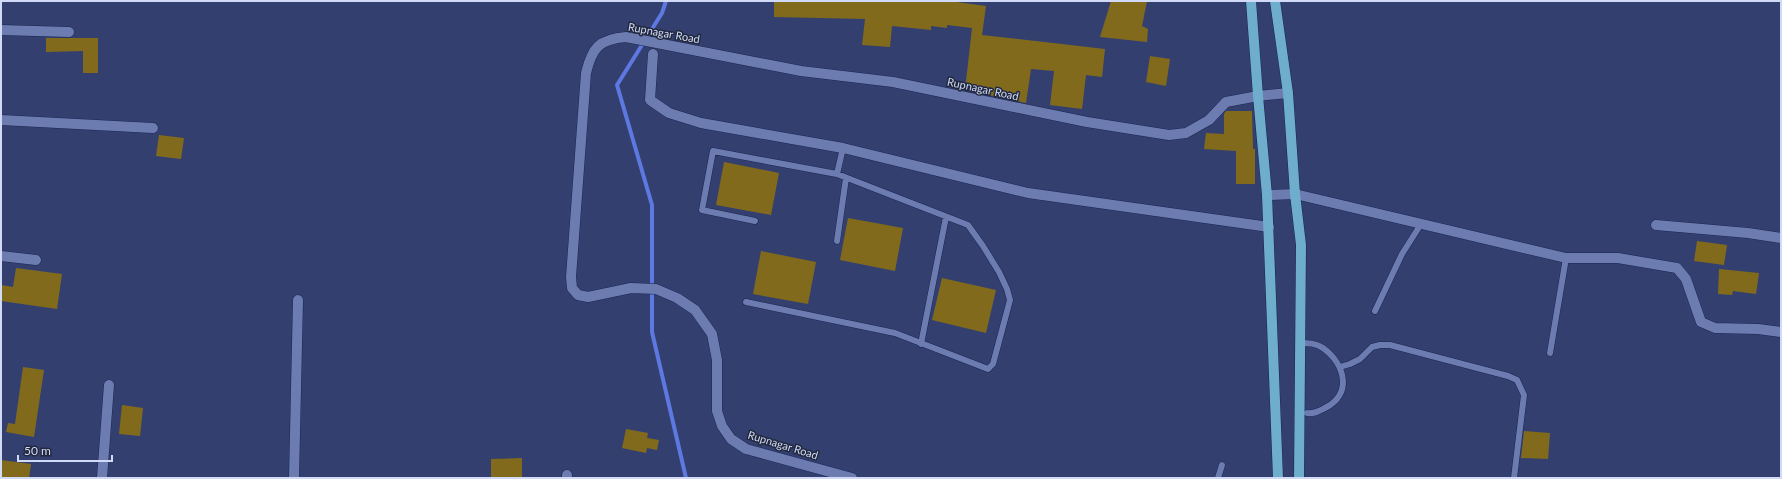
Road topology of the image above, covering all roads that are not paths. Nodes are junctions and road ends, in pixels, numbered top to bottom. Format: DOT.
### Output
graph roads {
  1 [pos="1251,1"];
  2 [pos="1275,1"];
  3 [pos="1,30"];
  4 [pos="69,32"];
  5 [pos="653,54"];
  6 [pos="1288,93"];
  7 [pos="1258,96"];
  8 [pos="1,120"];
  9 [pos="153,128"];
  10 [pos="843,148"];
  11 [pos="837,174"];
  12 [pos="846,178"];
  13 [pos="1295,194"];
  14 [pos="1267,195"];
  15 [pos="946,217"];
  16 [pos="755,221"];
  17 [pos="1421,224"];
  18 [pos="1656,225"];
  19 [pos="1269,227"];
  20 [pos="1781,238"];
  21 [pos="837,241"];
  22 [pos="1,256"];
  23 [pos="1566,258"];
  24 [pos="36,260"];
  25 [pos="298,300"];
  26 [pos="746,302"];
  27 [pos="1375,311"];
  28 [pos="1781,332"];
  29 [pos="1299,342"];
  30 [pos="921,344"];
  31 [pos="1550,353"];
  32 [pos="1340,367"];
  33 [pos="109,385"];
  34 [pos="1308,413"];
  35 [pos="1222,465"];
  36 [pos="102,478"];
  37 [pos="294,478"];
  38 [pos="852,478"];
  39 [pos="1218,478"];
  40 [pos="1278,478"];
  41 [pos="1299,478"];
  42 [pos="1514,478"];
  1 -- 7 [label="main road"];
  2 -- 6 [label="main road"];
  3 -- 4 [label="street"];
  5 -- 10 [label="street"];
  6 -- 7 [label="street, Rupnagar Road"];
  6 -- 13 [label="main road"];
  7 -- 14 [label="main road"];
  7 -- 38 [label="street, Rupnagar Road"];
  8 -- 9 [label="street"];
  10 -- 11 [label="lane"];
  10 -- 19 [label="street"];
  11 -- 12 [label="lane"];
  11 -- 16 [label="lane"];
  12 -- 15 [label="lane"];
  12 -- 21 [label="lane"];
  13 -- 14 [label="street"];
  13 -- 17 [label="street"];
  13 -- 29 [label="main road"];
  14 -- 19 [label="main road"];
  15 -- 30 [label="lane"];
  15 -- 30 [label="lane"];
  17 -- 23 [label="street"];
  17 -- 27 [label="lane"];
  18 -- 20 [label="street"];
  19 -- 40 [label="main road"];
  22 -- 24 [label="street"];
  23 -- 28 [label="street"];
  23 -- 31 [label="lane"];
  25 -- 37 [label="street"];
  26 -- 30 [label="lane"];
  29 -- 32 [label="lane"];
  29 -- 41 [label="main road"];
  32 -- 34 [label="lane"];
  32 -- 42 [label="lane"];
  33 -- 36 [label="street"];
  35 -- 39 [label="lane"];
}
